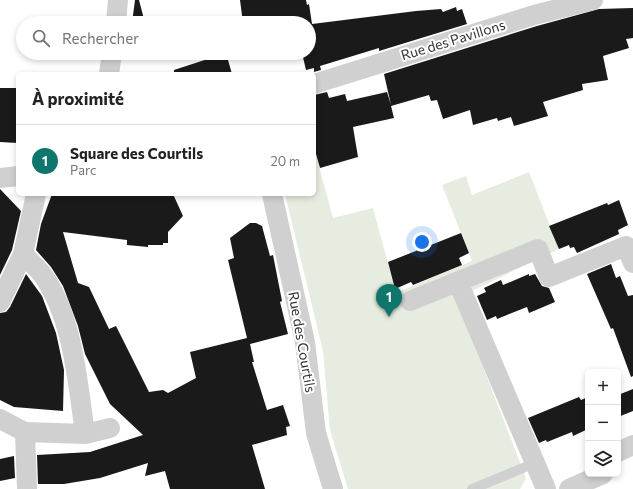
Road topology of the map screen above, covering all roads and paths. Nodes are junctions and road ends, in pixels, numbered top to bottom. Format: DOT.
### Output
graph roads {
  1 [pos="118,0"];
  2 [pos="593,0"];
  3 [pos="533,8"];
  4 [pos="117,16"];
  5 [pos="111,60"];
  6 [pos="109,72"];
  7 [pos="316,83"];
  8 [pos="16,176"];
  9 [pos="0,178"];
  10 [pos="36,196"];
  11 [pos="272,196"];
  12 [pos="23,254"];
  13 [pos="633,263"];
  14 [pos="458,282"];
  15 [pos="410,301"];
  16 [pos="0,302"];
  17 [pos="0,419"];
  18 [pos="110,428"];
  19 [pos="25,432"];
  20 [pos="86,434"];
  21 [pos="633,445"];
  22 [pos="621,451"];
  23 [pos="535,463"];
  24 [pos="596,477"];
  25 [pos="27,489"];
  26 [pos="333,489"];
  27 [pos="472,489"];
  28 [pos="546,489"];
  29 [pos="569,489"];
  1 -- 4 [label="street"];
  2 -- 3 [label="street, Rue des Pavillons"];
  3 -- 7 [label="street, Rue des Pavillons"];
  5 -- 6 [label="street"];
  8 -- 9 [label="street"];
  10 -- 12 [label="street"];
  11 -- 26 [label="street, Rue des Courtils"];
  12 -- 16 [label="street"];
  12 -- 20 [label="street"];
  13 -- 14 [label="street"];
  14 -- 15 [label="street"];
  14 -- 23 [label="street"];
  17 -- 19 [label="street"];
  18 -- 20 [label="street"];
  19 -- 20 [label="street"];
  19 -- 25 [label="street"];
  21 -- 22 [label="street"];
  23 -- 27 [label="lane"];
  23 -- 28 [label="street"];
  24 -- 29 [label="street"];
}
